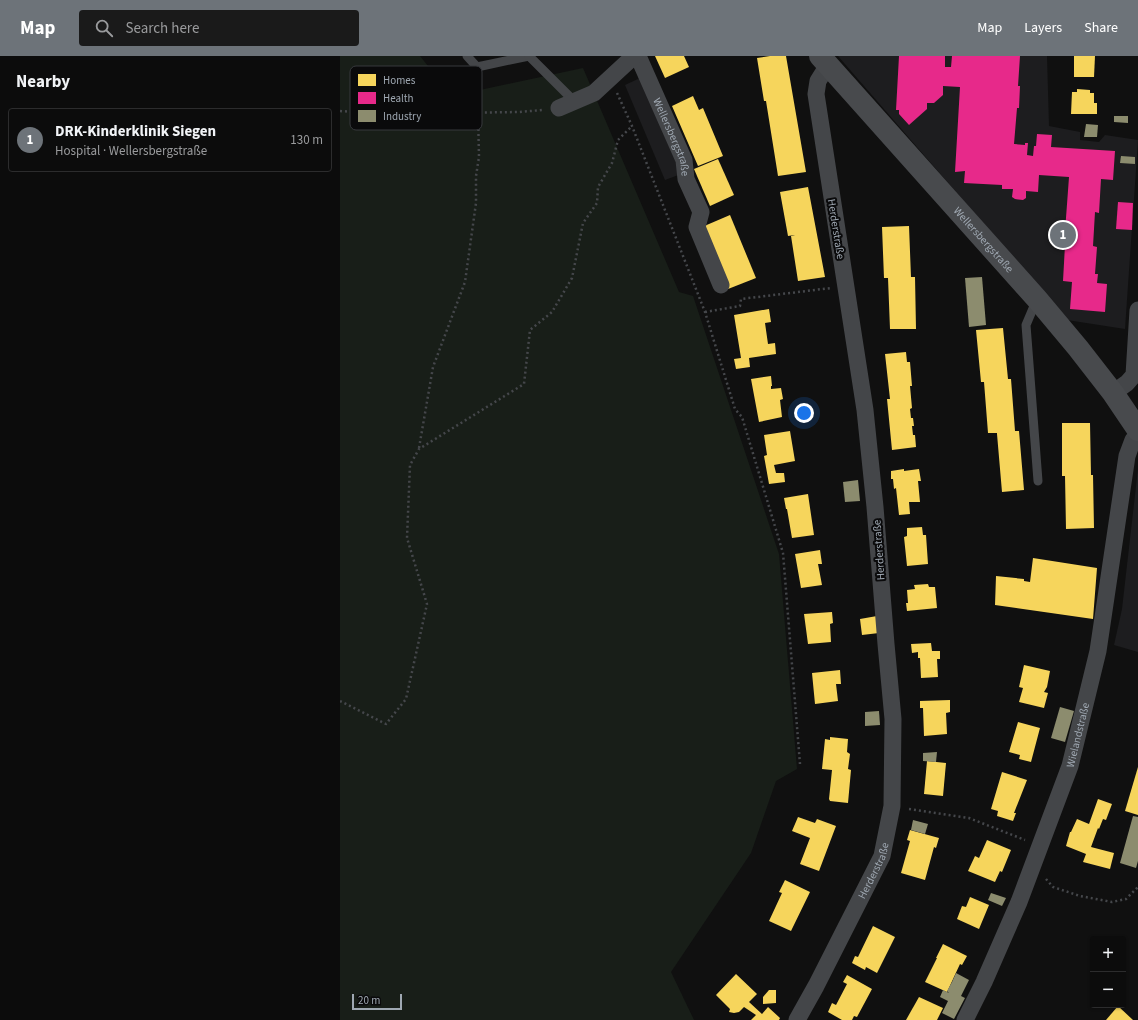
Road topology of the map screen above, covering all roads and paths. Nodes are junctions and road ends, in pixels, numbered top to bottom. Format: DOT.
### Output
graph roads {
  1 [pos="467,56"];
  2 [pos="529,56"];
  3 [pos="634,56"];
  4 [pos="638,56"];
  5 [pos="824,61"];
  6 [pos="476,66"];
  7 [pos="482,66"];
  8 [pos="611,78"];
  9 [pos="575,102"];
  10 [pos="559,108"];
  11 [pos="340,111"];
  12 [pos="350,112"];
  13 [pos="482,113"];
  14 [pos="632,126"];
  15 [pos="479,130"];
  16 [pos="721,285"];
  17 [pos="846,287"];
  18 [pos="1037,300"];
  19 [pos="1138,310"];
  20 [pos="705,312"];
  21 [pos="1113,393"];
  22 [pos="1138,430"];
  23 [pos="1138,435"];
  24 [pos="419,449"];
  25 [pos="1038,481"];
  26 [pos="340,701"];
  27 [pos="800,764"];
  28 [pos="892,806"];
  29 [pos="1040,846"];
  30 [pos="1043,876"];
  31 [pos="1138,887"];
  32 [pos="797,1020"];
  33 [pos="965,1020"];
  1 -- 6 [label="lane"];
  2 -- 7 [label="lane"];
  2 -- 9 [label="lane"];
  3 -- 8 [label="street"];
  4 -- 16 [label="street, Wellersbergstraße"];
  5 -- 17 [label="street, Herderstraße"];
  5 -- 18 [label="street, Wellersbergstraße"];
  8 -- 9 [label="street"];
  8 -- 14 [label="path"];
  9 -- 10 [label="street"];
  10 -- 13 [label="path"];
  11 -- 12 [label="path"];
  14 -- 20 [label="path"];
  14 -- 24 [label="path"];
  15 -- 24 [label="path"];
  17 -- 20 [label="path"];
  17 -- 28 [label="street, Herderstraße"];
  18 -- 21 [label="street, Wellersbergstraße"];
  18 -- 25 [label="lane"];
  19 -- 21 [label="street"];
  20 -- 27 [label="path"];
  21 -- 22 [label="street, Wellersbergstraße"];
  23 -- 29 [label="street, Wielandstraße"];
  24 -- 26 [label="path"];
  28 -- 29 [label="path"];
  28 -- 32 [label="street, Herderstraße"];
  29 -- 33 [label="street, Wielandstraße"];
  30 -- 31 [label="path"];
}
